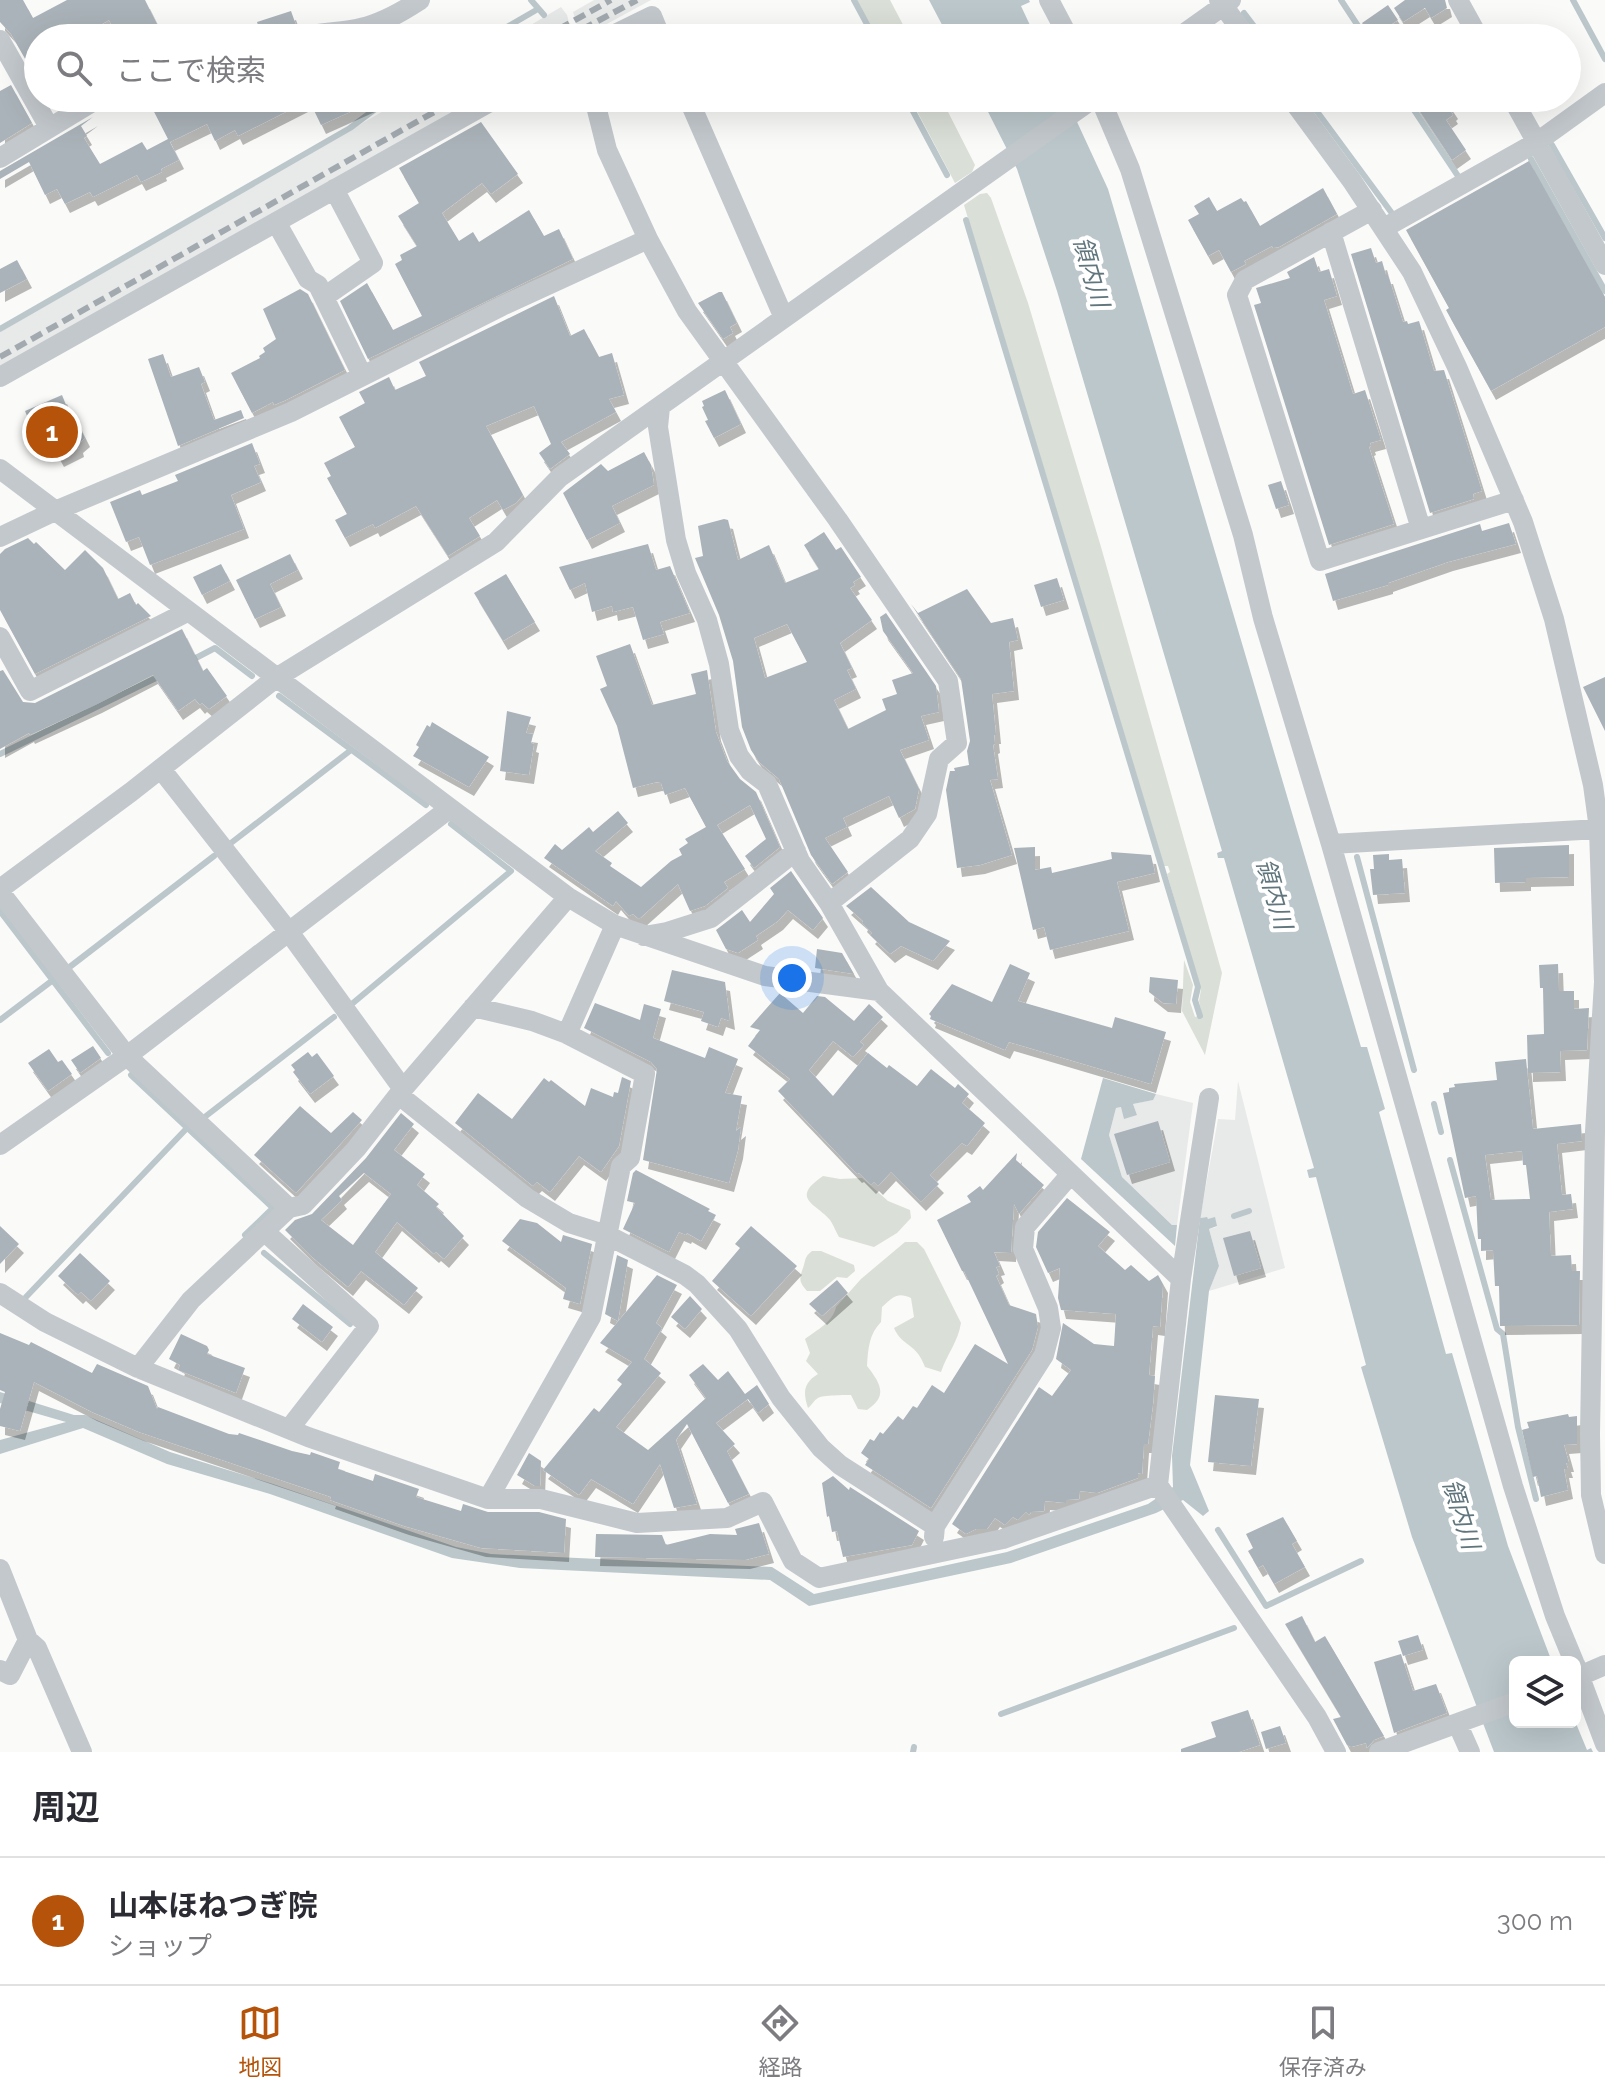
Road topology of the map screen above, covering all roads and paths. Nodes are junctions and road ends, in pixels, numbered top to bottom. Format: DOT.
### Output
graph roads {
  1 [pos="420,0"];
  2 [pos="1049,0"];
  3 [pos="1458,0"];
  4 [pos="1224,2"];
  5 [pos="372,24"];
  6 [pos="636,24"];
  7 [pos="655,24"];
  8 [pos="1062,24"];
  9 [pos="1196,24"];
  10 [pos="1238,24"];
  11 [pos="1471,24"];
  12 [pos="0,40"];
  13 [pos="24,83"];
  14 [pos="1605,93"];
  15 [pos="1581,110"];
  16 [pos="41,112"];
  17 [pos="75,112"];
  18 [pos="472,112"];
  19 [pos="598,112"];
  20 [pos="694,112"];
  21 [pos="1075,112"];
  22 [pos="1106,112"];
  23 [pos="1301,112"];
  24 [pos="1520,112"];
  25 [pos="1579,112"];
  26 [pos="49,127"];
  27 [pos="1537,142"];
  28 [pos="0,158"];
  29 [pos="334,189"];
  30 [pos="1372,210"];
  31 [pos="276,222"];
  32 [pos="1384,228"];
  33 [pos="1331,232"];
  34 [pos="648,239"];
  35 [pos="1605,265"];
  36 [pos="324,297"];
  37 [pos="784,318"];
  38 [pos="722,361"];
  39 [pos="362,375"];
  40 [pos="0,377"];
  41 [pos="660,407"];
  42 [pos="0,469"];
  43 [pos="1514,500"];
  44 [pos="55,511"];
  45 [pos="1421,529"];
  46 [pos="0,537"];
  47 [pos="187,612"];
  48 [pos="0,637"];
  49 [pos="276,678"];
  50 [pos="161,769"];
  51 [pos="1599,782"];
  52 [pos="450,808"];
  53 [pos="1599,829"];
  54 [pos="1331,844"];
  55 [pos="796,851"];
  56 [pos="0,890"];
  57 [pos="568,897"];
  58 [pos="829,903"];
  59 [pos="615,925"];
  60 [pos="289,932"];
  61 [pos="644,936"];
  62 [pos="879,991"];
  63 [pos="473,1007"];
  64 [pos="567,1034"];
  65 [pos="127,1056"];
  66 [pos="401,1092"];
  67 [pos="1209,1098"];
  68 [pos="0,1145"];
  69 [pos="1600,1158"];
  70 [pos="1070,1175"];
  71 [pos="289,1208"];
  72 [pos="264,1231"];
  73 [pos="607,1235"];
  74 [pos="1600,1250"];
  75 [pos="1181,1279"];
  76 [pos="0,1293"];
  77 [pos="138,1368"];
  78 [pos="289,1429"];
  79 [pos="1160,1488"];
  80 [pos="488,1499"];
  81 [pos="935,1526"];
  82 [pos="934,1553"];
  83 [pos="1605,1554"];
  84 [pos="0,1569"];
  85 [pos="28,1640"];
  86 [pos="1571,1656"];
  87 [pos="1605,1665"];
  88 [pos="1581,1669"];
  89 [pos="0,1670"];
  90 [pos="1581,1683"];
  91 [pos="1509,1704"];
  92 [pos="1464,1723"];
  93 [pos="1605,1744"];
  94 [pos="82,1752"];
  95 [pos="1336,1752"];
  96 [pos="1379,1752"];
  97 [pos="1470,1752"];
  1 -- 5 [label="street"];
  2 -- 8 [label="street"];
  3 -- 11 [label="street"];
  4 -- 9 [label="street"];
  4 -- 10 [label="street"];
  6 -- 7 [label="street"];
  12 -- 13 [label="street"];
  14 -- 15 [label="street"];
  16 -- 26 [label="street"];
  17 -- 26 [label="street"];
  18 -- 29 [label="street"];
  19 -- 34 [label="street"];
  20 -- 37 [label="street"];
  21 -- 37 [label="street"];
  22 -- 54 [label="street"];
  23 -- 30 [label="street"];
  24 -- 27 [label="street"];
  25 -- 27 [label="street"];
  26 -- 28 [label="street"];
  27 -- 32 [label="street"];
  27 -- 35 [label="street"];
  29 -- 31 [label="street"];
  29 -- 36 [label="street"];
  30 -- 32 [label="street"];
  30 -- 33 [label="street"];
  31 -- 36 [label="street"];
  31 -- 40 [label="street"];
  32 -- 43 [label="street"];
  33 -- 45 [label="street"];
  33 -- 45 [label="street"];
  34 -- 38 [label="street"];
  34 -- 39 [label="street"];
  36 -- 39 [label="street"];
  37 -- 38 [label="street"];
  38 -- 41 [label="street"];
  38 -- 58 [label="street"];
  39 -- 44 [label="street"];
  41 -- 49 [label="street"];
  41 -- 55 [label="street"];
  42 -- 44 [label="street"];
  43 -- 45 [label="street"];
  43 -- 51 [label="street"];
  44 -- 46 [label="street"];
  44 -- 47 [label="street"];
  47 -- 48 [label="street"];
  47 -- 49 [label="street"];
  49 -- 50 [label="street"];
  49 -- 52 [label="street"];
  50 -- 56 [label="street"];
  50 -- 60 [label="street"];
  51 -- 53 [label="street"];
  52 -- 57 [label="street"];
  52 -- 60 [label="street"];
  53 -- 54 [label="street"];
  53 -- 69 [label="street"];
  54 -- 86 [label="street"];
  55 -- 58 [label="street"];
  55 -- 61 [label="street"];
  56 -- 65 [label="street"];
  57 -- 59 [label="street"];
  57 -- 63 [label="street"];
  58 -- 62 [label="street"];
  59 -- 61 [label="street"];
  59 -- 64 [label="street"];
  60 -- 65 [label="street"];
  60 -- 66 [label="street"];
  61 -- 62 [label="street"];
  62 -- 70 [label="street"];
  63 -- 64 [label="street"];
  63 -- 66 [label="street"];
  64 -- 73 [label="street"];
  65 -- 68 [label="street"];
  65 -- 71 [label="street"];
  66 -- 71 [label="street"];
  66 -- 73 [label="street"];
  67 -- 75 [label="street"];
  69 -- 74 [label="street"];
  70 -- 75 [label="street"];
  70 -- 81 [label="street"];
  71 -- 72 [label="street"];
  72 -- 77 [label="street"];
  72 -- 78 [label="street"];
  73 -- 80 [label="street"];
  73 -- 81 [label="street"];
  74 -- 83 [label="street"];
  75 -- 79 [label="street"];
  76 -- 77 [label="street"];
  77 -- 78 [label="street"];
  78 -- 80 [label="street"];
  79 -- 82 [label="street"];
  79 -- 95 [label="street"];
  80 -- 82 [label="street"];
  81 -- 82 [label="street"];
  84 -- 85 [label="street"];
  85 -- 89 [label="street"];
  85 -- 94 [label="street"];
  87 -- 88 [label="street"];
  90 -- 93 [label="street"];
  91 -- 92 [label="street"];
  92 -- 96 [label="street"];
  92 -- 97 [label="street"];
}
